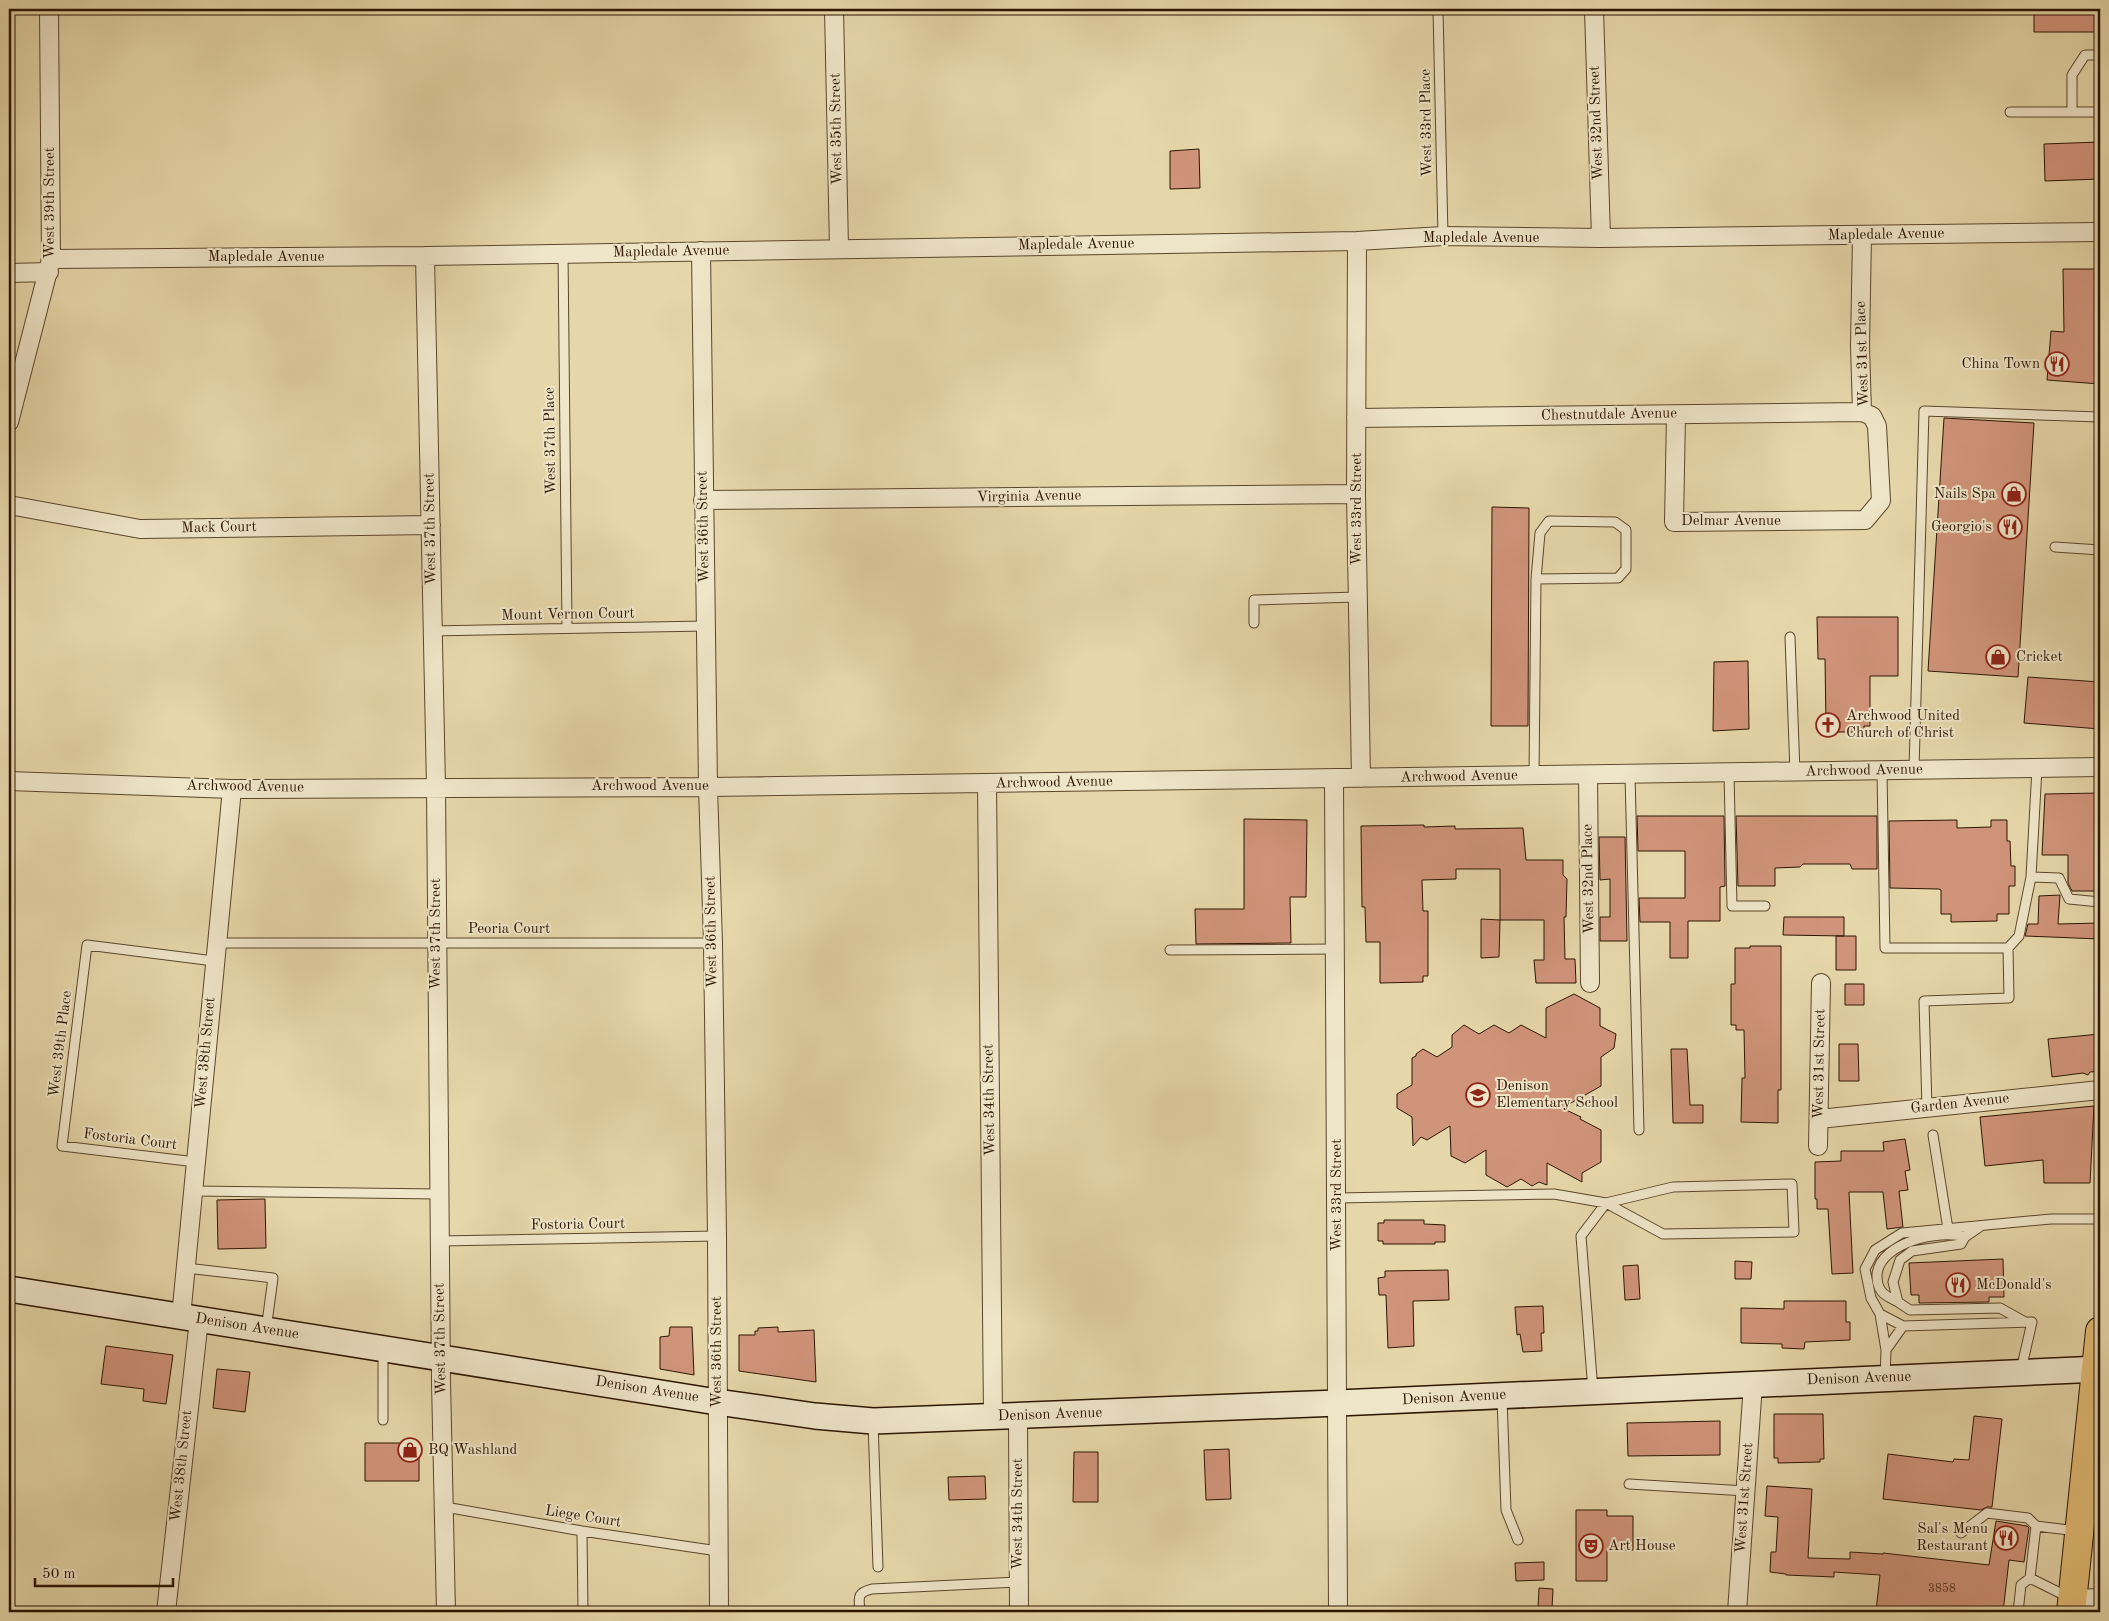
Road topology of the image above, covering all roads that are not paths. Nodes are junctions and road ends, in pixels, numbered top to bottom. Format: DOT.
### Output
graph roads {
  1 [pos="49,9"];
  2 [pos="834,9"];
  3 [pos="1438,9"];
  4 [pos="1594,9"];
  5 [pos="2100,55"];
  6 [pos="2010,112"];
  7 [pos="2072,112"];
  8 [pos="2100,112"];
  9 [pos="2100,232"];
  10 [pos="1862,235"];
  11 [pos="1443,236"];
  12 [pos="1601,238"];
  13 [pos="1357,241"];
  14 [pos="839,249"];
  15 [pos="701,251"];
  16 [pos="563,254"];
  17 [pos="425,256"];
  18 [pos="50,266"];
  19 [pos="9,273"];
  20 [pos="1862,412"];
  21 [pos="1676,415"];
  22 [pos="1356,418"];
  23 [pos="2100,418"];
  24 [pos="9,422"];
  25 [pos="1356,494"];
  26 [pos="703,500"];
  27 [pos="9,505"];
  28 [pos="1866,520"];
  29 [pos="431,525"];
  30 [pos="2055,546"];
  31 [pos="2100,550"];
  32 [pos="1536,579"];
  33 [pos="1358,597"];
  34 [pos="1254,623"];
  35 [pos="706,626"];
  36 [pos="568,628"];
  37 [pos="431,630"];
  38 [pos="1790,637"];
  39 [pos="2100,767"];
  40 [pos="2037,768"];
  41 [pos="1914,770"];
  42 [pos="1882,771"];
  43 [pos="1795,772"];
  44 [pos="1729,773"];
  45 [pos="1588,775"];
  46 [pos="1630,775"];
  47 [pos="1534,776"];
  48 [pos="1334,778"];
  49 [pos="1361,778"];
  50 [pos="9,781"];
  51 [pos="987,784"];
  52 [pos="436,786"];
  53 [pos="708,786"];
  54 [pos="232,789"];
  55 [pos="2031,877"];
  56 [pos="2100,902"];
  57 [pos="1765,906"];
  58 [pos="216,942"];
  59 [pos="436,942"];
  60 [pos="713,942"];
  61 [pos="2008,948"];
  62 [pos="1335,949"];
  63 [pos="1170,950"];
  64 [pos="214,960"];
  65 [pos="1590,983"];
  66 [pos="1821,983"];
  67 [pos="2100,1090"];
  68 [pos="1927,1108"];
  69 [pos="1819,1119"];
  70 [pos="1639,1130"];
  71 [pos="1934,1135"];
  72 [pos="62,1146"];
  73 [pos="1818,1146"];
  74 [pos="196,1162"];
  75 [pos="194,1191"];
  76 [pos="439,1194"];
  77 [pos="1337,1198"];
  78 [pos="1606,1203"];
  79 [pos="2100,1220"];
  80 [pos="1981,1226"];
  81 [pos="1948,1229"];
  82 [pos="717,1236"];
  83 [pos="1965,1237"];
  84 [pos="440,1240"];
  85 [pos="186,1268"];
  86 [pos="9,1289"];
  87 [pos="1898,1302"];
  88 [pos="1880,1314"];
  89 [pos="190,1318"];
  90 [pos="2029,1322"];
  91 [pos="1903,1326"];
  92 [pos="266,1330"];
  93 [pos="2100,1331"];
  94 [pos="382,1348"];
  95 [pos="1886,1350"];
  96 [pos="441,1357"];
  97 [pos="2098,1369"];
  98 [pos="2020,1372"];
  99 [pos="1885,1378"];
  100 [pos="1753,1384"];
  101 [pos="1593,1391"];
  102 [pos="1502,1396"];
  103 [pos="717,1402"];
  104 [pos="1338,1403"];
  105 [pos="1018,1416"];
  106 [pos="993,1417"];
  107 [pos="384,1420"];
  108 [pos="873,1421"];
  109 [pos="1629,1484"];
  110 [pos="1746,1491"];
  111 [pos="445,1507"];
  112 [pos="2036,1526"];
  113 [pos="582,1531"];
  114 [pos="2079,1531"];
  115 [pos="1961,1533"];
  116 [pos="1518,1540"];
  117 [pos="718,1551"];
  118 [pos="878,1567"];
  119 [pos="2030,1578"];
  120 [pos="1018,1582"];
  121 [pos="2100,1598"];
  122 [pos="2072,1605"];
  123 [pos="166,1612"];
  124 [pos="446,1612"];
  125 [pos="583,1612"];
  126 [pos="719,1612"];
  127 [pos="860,1612"];
  128 [pos="1019,1612"];
  129 [pos="1338,1612"];
  130 [pos="1737,1612"];
  131 [pos="2018,1612"];
  1 -- 18 [label="street, West 39th Street"];
  2 -- 14 [label="street, West 35th Street"];
  3 -- 11 [label="lane, West 33rd Place"];
  4 -- 12 [label="street, West 32nd Street"];
  5 -- 7 [label="lane"];
  6 -- 7 [label="lane"];
  7 -- 8 [label="lane"];
  9 -- 10 [label="street, Mapledale Avenue"];
  10 -- 12 [label="street, Mapledale Avenue"];
  10 -- 20 [label="street, West 31st Place"];
  11 -- 12 [label="street, Mapledale Avenue"];
  11 -- 13 [label="street, Mapledale Avenue"];
  13 -- 14 [label="street, Mapledale Avenue"];
  13 -- 22 [label="street, West 33rd Street"];
  14 -- 15 [label="street, Mapledale Avenue"];
  15 -- 16 [label="street, Mapledale Avenue"];
  15 -- 26 [label="street, West 36th Street"];
  16 -- 17 [label="street, Mapledale Avenue"];
  16 -- 36 [label="lane, West 37th Place"];
  17 -- 18 [label="street, Mapledale Avenue"];
  17 -- 29 [label="street, West 37th Street"];
  18 -- 19 [label="street, Mapledale Avenue"];
  18 -- 24 [label="street, West 39th Street"];
  20 -- 21 [label="street, Chestnutdale Avenue"];
  20 -- 28 [label="street, West 31st Place"];
  21 -- 22 [label="street, Chestnutdale Avenue"];
  21 -- 28 [label="street, Delmar Avenue"];
  22 -- 25 [label="street, West 33rd Street"];
  23 -- 41 [label="lane"];
  25 -- 26 [label="street, Virginia Avenue"];
  25 -- 33 [label="street, West 33rd Street"];
  26 -- 35 [label="street, West 36th Street"];
  27 -- 29 [label="street, Mack Court"];
  29 -- 37 [label="street, West 37th Street"];
  30 -- 31 [label="lane"];
  32 -- 32 [label="lane"];
  32 -- 47 [label="lane"];
  33 -- 34 [label="lane"];
  33 -- 49 [label="street, West 33rd Street"];
  35 -- 36 [label="lane, Mount Vernon Court"];
  35 -- 53 [label="street, West 36th Street"];
  36 -- 37 [label="lane, Mount Vernon Court"];
  37 -- 52 [label="street, West 37th Street"];
  38 -- 43 [label="lane"];
  39 -- 40 [label="street, Archwood Avenue"];
  40 -- 41 [label="street, Archwood Avenue"];
  40 -- 55 [label="lane"];
  41 -- 42 [label="street, Archwood Avenue"];
  42 -- 43 [label="street, Archwood Avenue"];
  42 -- 61 [label="lane"];
  43 -- 44 [label="street, Archwood Avenue"];
  44 -- 46 [label="street, Archwood Avenue"];
  44 -- 57 [label="lane"];
  45 -- 46 [label="street, Archwood Avenue"];
  45 -- 47 [label="street, Archwood Avenue"];
  45 -- 65 [label="street, West 32nd Place"];
  46 -- 70 [label="lane"];
  47 -- 49 [label="street, Archwood Avenue"];
  48 -- 49 [label="street, Archwood Avenue"];
  48 -- 51 [label="street, Archwood Avenue"];
  48 -- 62 [label="street, West 33rd Street"];
  50 -- 54 [label="street, Archwood Avenue"];
  51 -- 53 [label="street, Archwood Avenue"];
  51 -- 106 [label="street, West 34th Street"];
  52 -- 53 [label="street, Archwood Avenue"];
  52 -- 54 [label="street, Archwood Avenue"];
  52 -- 59 [label="street, West 37th Street"];
  53 -- 60 [label="street, West 36th Street"];
  54 -- 58 [label="street, West 38th Street"];
  55 -- 56 [label="lane"];
  55 -- 61 [label="lane"];
  58 -- 59 [label="lane, Peoria Court"];
  58 -- 64 [label="street, West 38th Street"];
  59 -- 60 [label="lane, Peoria Court"];
  59 -- 76 [label="street, West 37th Street"];
  60 -- 82 [label="street, West 36th Street"];
  61 -- 68 [label="lane"];
  62 -- 63 [label="lane"];
  62 -- 77 [label="street, West 33rd Street"];
  64 -- 72 [label="lane, West 39th Place"];
  64 -- 74 [label="street, West 38th Street"];
  66 -- 69 [label="street, West 31st Street"];
  67 -- 68 [label="street, Garden Avenue"];
  68 -- 69 [label="street, Garden Avenue"];
  69 -- 73 [label="street, West 31st Street"];
  71 -- 81 [label="lane"];
  72 -- 74 [label="lane, Fostoria Court"];
  74 -- 75 [label="street, West 38th Street"];
  75 -- 76 [label="lane"];
  75 -- 85 [label="street, West 38th Street"];
  76 -- 84 [label="street, West 37th Street"];
  77 -- 78 [label="lane"];
  77 -- 104 [label="street, West 33rd Street"];
  78 -- 78 [label="lane"];
  78 -- 101 [label="lane"];
  79 -- 80 [label="lane"];
  80 -- 81 [label="lane"];
  80 -- 83 [label="lane"];
  81 -- 88 [label="lane"];
  82 -- 84 [label="lane, Fostoria Court"];
  82 -- 103 [label="street, West 36th Street"];
  83 -- 87 [label="lane"];
  83 -- 87 [label="lane"];
  84 -- 96 [label="street, West 37th Street"];
  85 -- 89 [label="street, West 38th Street"];
  85 -- 92 [label="lane"];
  86 -- 89 [label="main road, Denison Avenue"];
  87 -- 90 [label="lane"];
  88 -- 91 [label="lane"];
  88 -- 95 [label="lane"];
  89 -- 92 [label="main road, Denison Avenue"];
  89 -- 123 [label="street, West 38th Street"];
  90 -- 91 [label="lane"];
  90 -- 98 [label="lane"];
  91 -- 95 [label="lane"];
  92 -- 94 [label="main road, Denison Avenue"];
  93 -- 97 [label="main road"];
  94 -- 96 [label="main road, Denison Avenue"];
  94 -- 107 [label="lane"];
  95 -- 99 [label="lane"];
  96 -- 103 [label="main road, Denison Avenue"];
  96 -- 111 [label="street, West 37th Street"];
  97 -- 98 [label="main road, Denison Avenue"];
  97 -- 114 [label="main road"];
  98 -- 99 [label="main road, Denison Avenue"];
  99 -- 100 [label="main road, Denison Avenue"];
  100 -- 101 [label="main road, Denison Avenue"];
  100 -- 110 [label="street, West 31st Street"];
  101 -- 102 [label="main road, Denison Avenue"];
  102 -- 104 [label="main road, Denison Avenue"];
  102 -- 116 [label="lane"];
  103 -- 108 [label="main road, Denison Avenue"];
  103 -- 117 [label="street, West 36th Street"];
  104 -- 105 [label="main road, Denison Avenue"];
  104 -- 129 [label="street, West 33rd Street"];
  105 -- 106 [label="main road, Denison Avenue"];
  105 -- 120 [label="street, West 34th Street"];
  106 -- 108 [label="main road, Denison Avenue"];
  108 -- 118 [label="lane"];
  109 -- 110 [label="lane"];
  110 -- 130 [label="street, West 31st Street"];
  111 -- 113 [label="lane, Liege Court"];
  111 -- 124 [label="street, West 37th Street"];
  112 -- 114 [label="lane"];
  112 -- 115 [label="lane"];
  112 -- 119 [label="lane"];
  113 -- 117 [label="lane, Liege Court"];
  113 -- 125 [label="lane"];
  114 -- 122 [label="main road"];
  117 -- 126 [label="street, West 36th Street"];
  119 -- 122 [label="lane"];
  119 -- 131 [label="lane"];
  120 -- 127 [label="lane"];
  120 -- 128 [label="street, West 34th Street"];
  121 -- 122 [label="street"];
}
